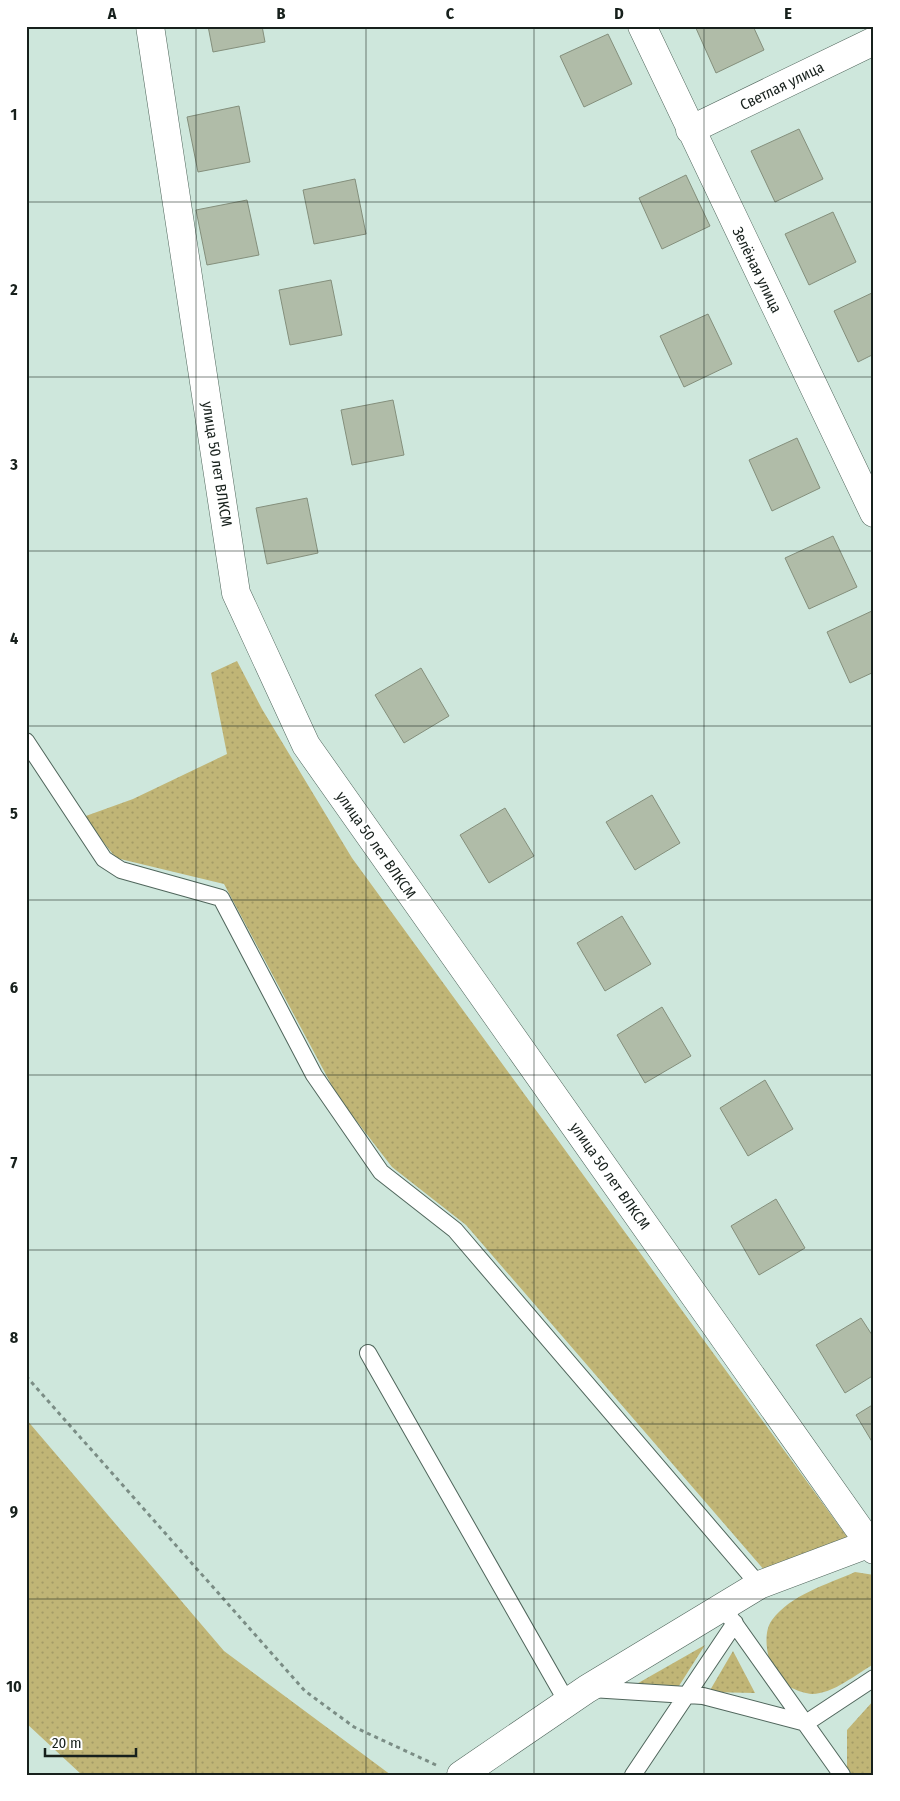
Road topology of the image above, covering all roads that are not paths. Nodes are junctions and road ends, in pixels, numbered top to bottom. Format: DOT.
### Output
graph roads {
  1 [pos="150,26"];
  2 [pos="642,26"];
  3 [pos="874,40"];
  4 [pos="690,130"];
  5 [pos="874,513"];
  6 [pos="26,741"];
  7 [pos="368,1353"];
  8 [pos="871,1547"];
  9 [pos="759,1585"];
  10 [pos="729,1614"];
  11 [pos="874,1678"];
  12 [pos="577,1695"];
  13 [pos="687,1695"];
  14 [pos="806,1723"];
  15 [pos="450,1771"];
  16 [pos="634,1775"];
  17 [pos="842,1775"];
  1 -- 8 [label="street, улица 50 лет ВЛКСМ"];
  2 -- 4 [label="street, Зелёная улица"];
  3 -- 4 [label="street, Светлая улица"];
  4 -- 5 [label="street, Зелёная улица"];
  6 -- 9 [label="lane"];
  7 -- 12 [label="lane"];
  8 -- 9 [label="street"];
  9 -- 10 [label="street"];
  10 -- 12 [label="street"];
  10 -- 13 [label="lane"];
  10 -- 14 [label="lane"];
  11 -- 14 [label="lane"];
  12 -- 13 [label="lane"];
  12 -- 15 [label="street"];
  13 -- 14 [label="lane"];
  13 -- 16 [label="lane"];
  14 -- 17 [label="lane"];
}
